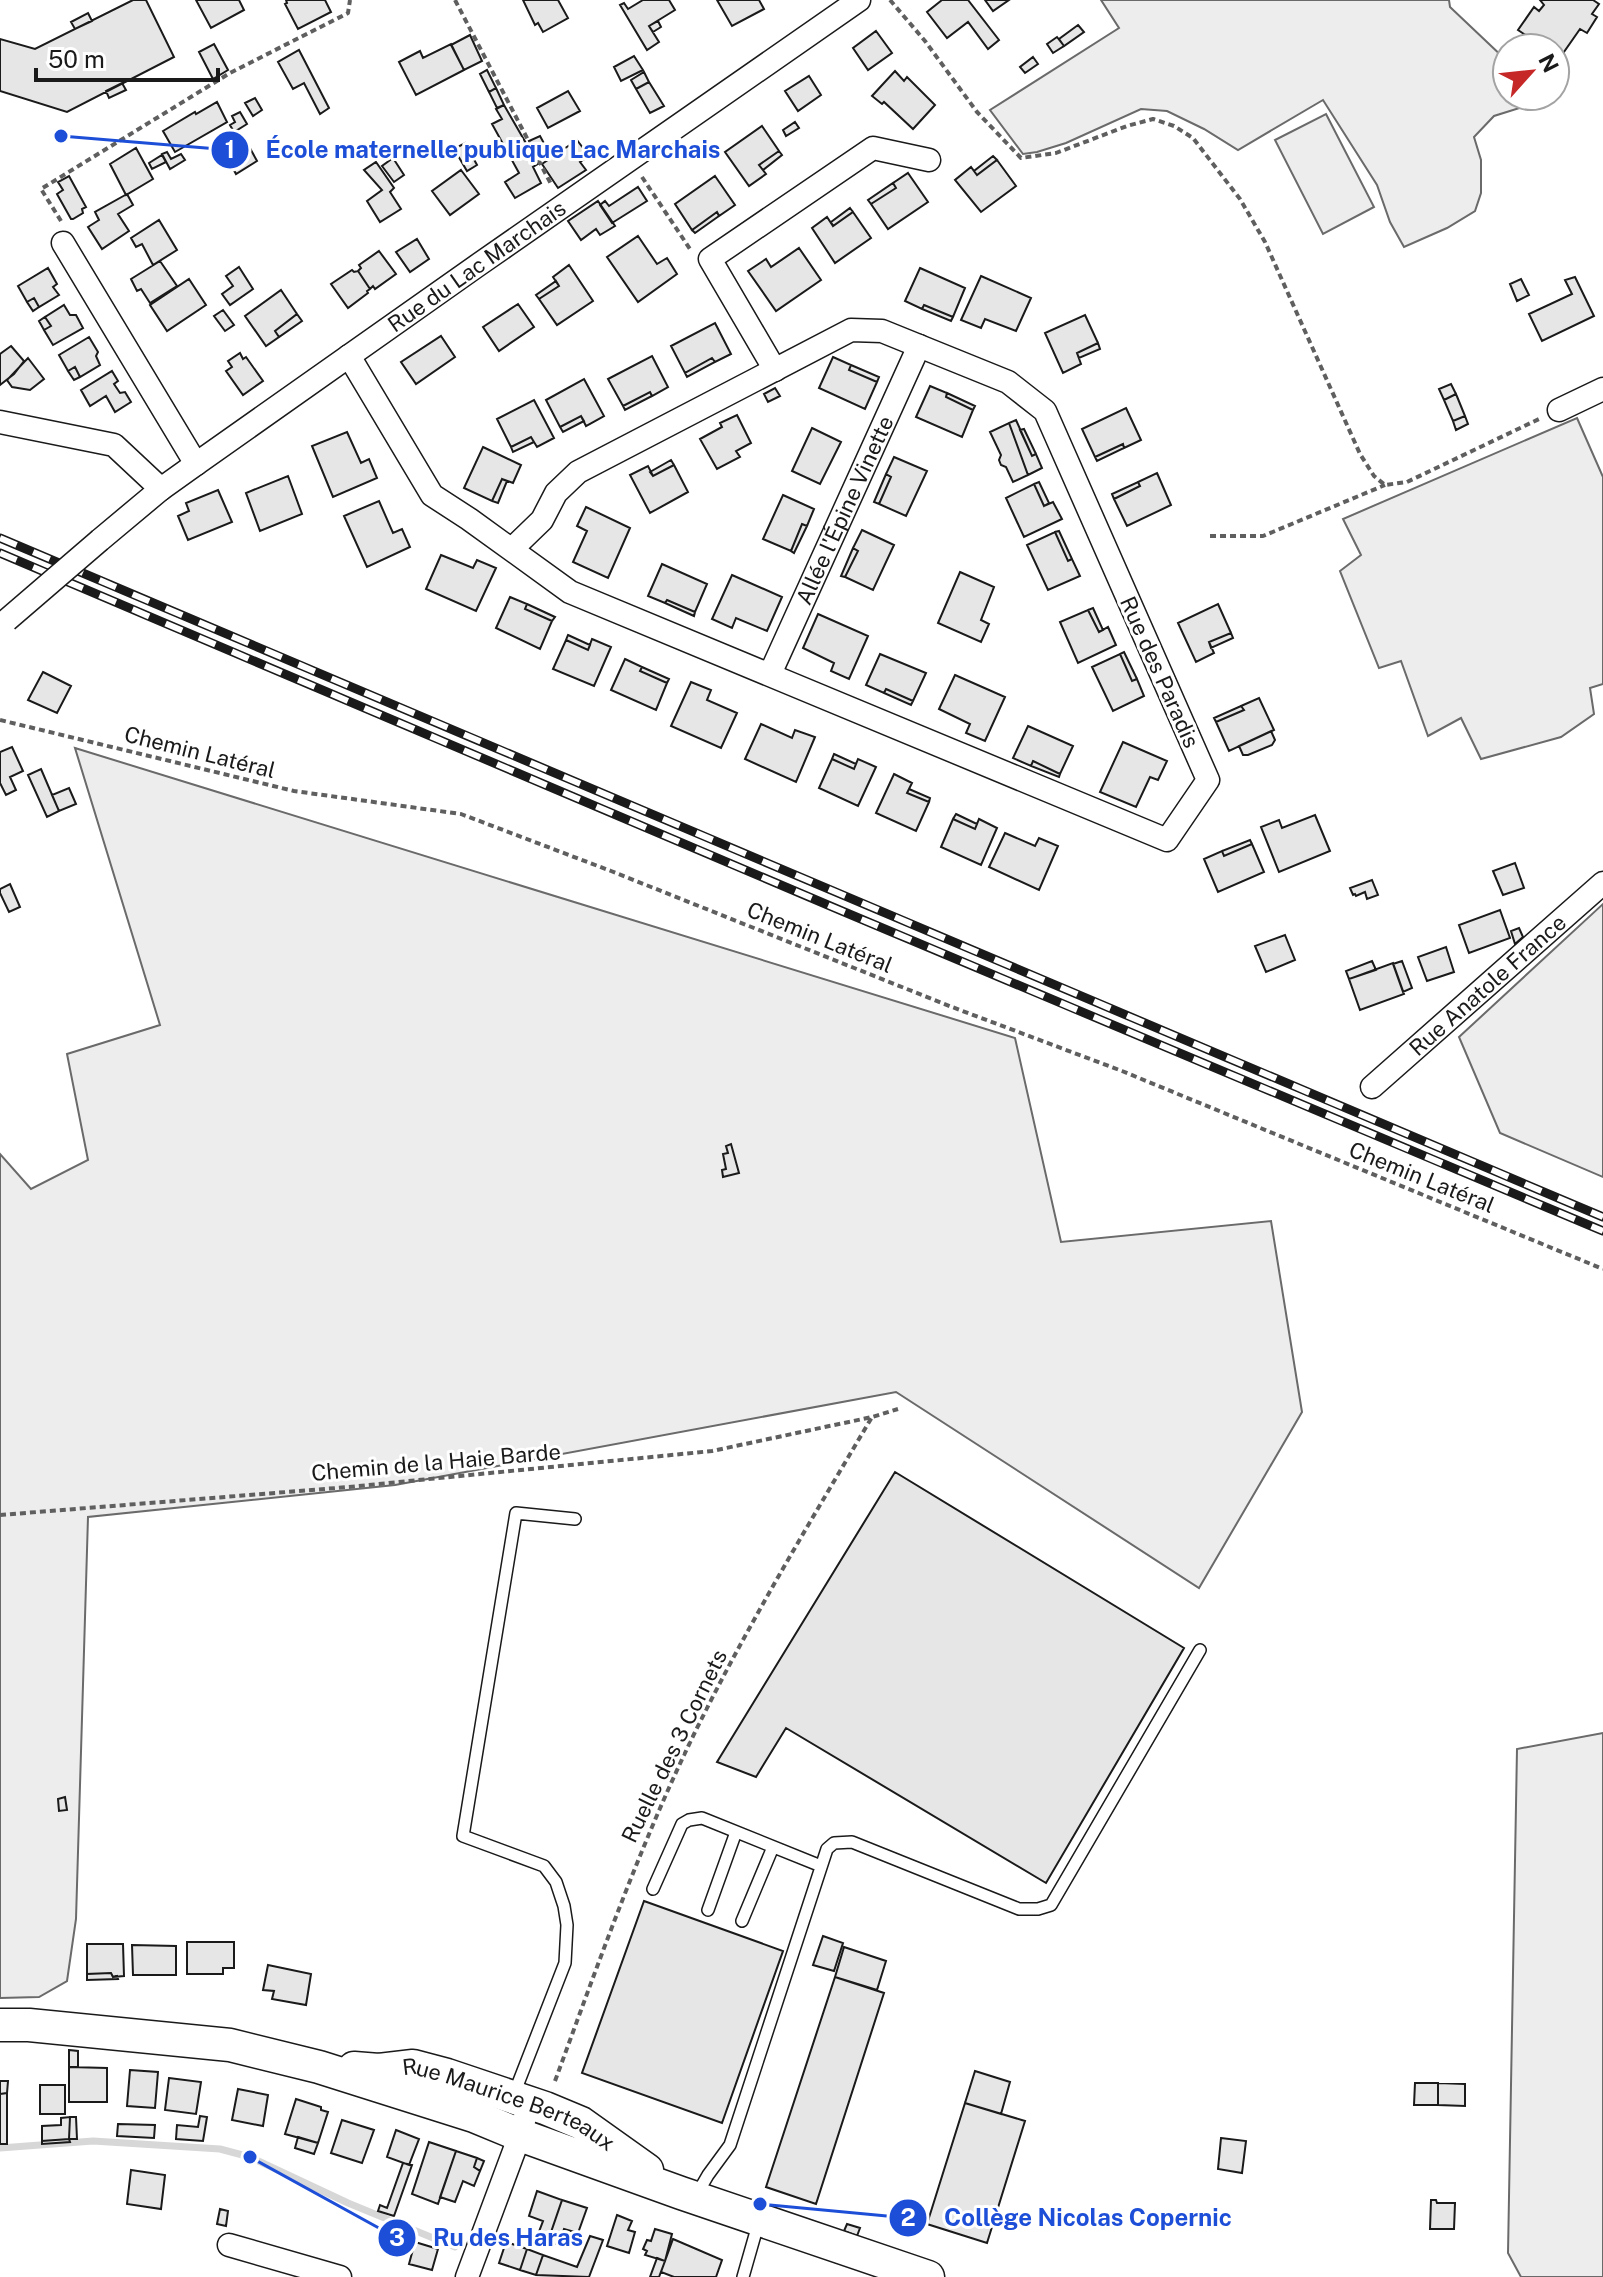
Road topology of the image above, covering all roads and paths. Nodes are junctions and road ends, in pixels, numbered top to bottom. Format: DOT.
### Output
graph roads {
  1 [pos="350,0"];
  2 [pos="455,0"];
  3 [pos="859,0"];
  4 [pos="890,0"];
  5 [pos="630,158"];
  6 [pos="929,160"];
  7 [pos="563,207"];
  8 [pos="63,243"];
  9 [pos="710,259"];
  10 [pos="919,346"];
  11 [pos="349,356"];
  12 [pos="775,370"];
  13 [pos="1603,389"];
  14 [pos="1559,410"];
  15 [pos="0,422"];
  16 [pos="196,464"];
  17 [pos="1385,485"];
  18 [pos="161,489"];
  19 [pos="1210,536"];
  20 [pos="512,549"];
  21 [pos="4,623"];
  22 [pos="770,674"];
  23 [pos="0,720"];
  24 [pos="1603,883"];
  25 [pos="1372,1087"];
  26 [pos="1603,1269"];
  27 [pos="898,1409"];
  28 [pos="872,1417"];
  29 [pos="0,1515"];
  30 [pos="575,1519"];
  31 [pos="1200,1650"];
  32 [pos="736,1832"];
  33 [pos="773,1847"];
  34 [pos="821,1866"];
  35 [pos="653,1889"];
  36 [pos="708,1910"];
  37 [pos="742,1921"];
  38 [pos="0,2025"];
  39 [pos="518,2114"];
  40 [pos="688,2196"];
  41 [pos="759,2221"];
  42 [pos="229,2245"];
  43 [pos="340,2277"];
  44 [pos="467,2277"];
  45 [pos="743,2277"];
  46 [pos="928,2277"];
  1 -- 8 [label="path"];
  2 -- 7 [label="path"];
  3 -- 5 [label="street, Rue du Lac Marchais"];
  4 -- 17 [label="path"];
  5 -- 7 [label="street, Rue du Lac Marchais"];
  5 -- 9 [label="path"];
  6 -- 9 [label="street"];
  7 -- 11 [label="street, Rue du Lac Marchais"];
  8 -- 16 [label="street"];
  9 -- 12 [label="street"];
  10 -- 12 [label="street, Rue des Paradis"];
  10 -- 22 [label="street, Allée l'Épine Vinette"];
  10 -- 22 [label="street, Rue des Paradis"];
  11 -- 16 [label="street, Rue du Lac Marchais"];
  11 -- 20 [label="street, Rue des Paradis"];
  12 -- 20 [label="street, Rue des Paradis"];
  13 -- 14 [label="street"];
  14 -- 17 [label="path"];
  15 -- 18 [label="street"];
  16 -- 18 [label="street, Rue du Lac Marchais"];
  17 -- 19 [label="path"];
  18 -- 21 [label="street, Rue du Lac Marchais, bridge"];
  20 -- 22 [label="street, Rue des Paradis"];
  23 -- 26 [label="path, Chemin Latéral"];
  24 -- 25 [label="street, Rue Anatole France"];
  27 -- 28 [label="path, Chemin de la Haie Barde"];
  28 -- 29 [label="path, Chemin de la Haie Barde"];
  28 -- 39 [label="path, Ruelle des 3 Cornets"];
  30 -- 39 [label="lane"];
  31 -- 34 [label="lane"];
  32 -- 33 [label="lane"];
  32 -- 35 [label="lane"];
  32 -- 36 [label="lane"];
  33 -- 34 [label="lane"];
  33 -- 37 [label="lane"];
  34 -- 40 [label="lane"];
  38 -- 39 [label="main road, Rue Maurice Berteaux"];
  39 -- 40 [label="main road, Rue Maurice Berteaux"];
  39 -- 44 [label="street"];
  40 -- 41 [label="main road, Rue Maurice Berteaux"];
  41 -- 45 [label="lane"];
  41 -- 46 [label="main road, Rue Maurice Berteaux"];
  42 -- 43 [label="street"];
}
